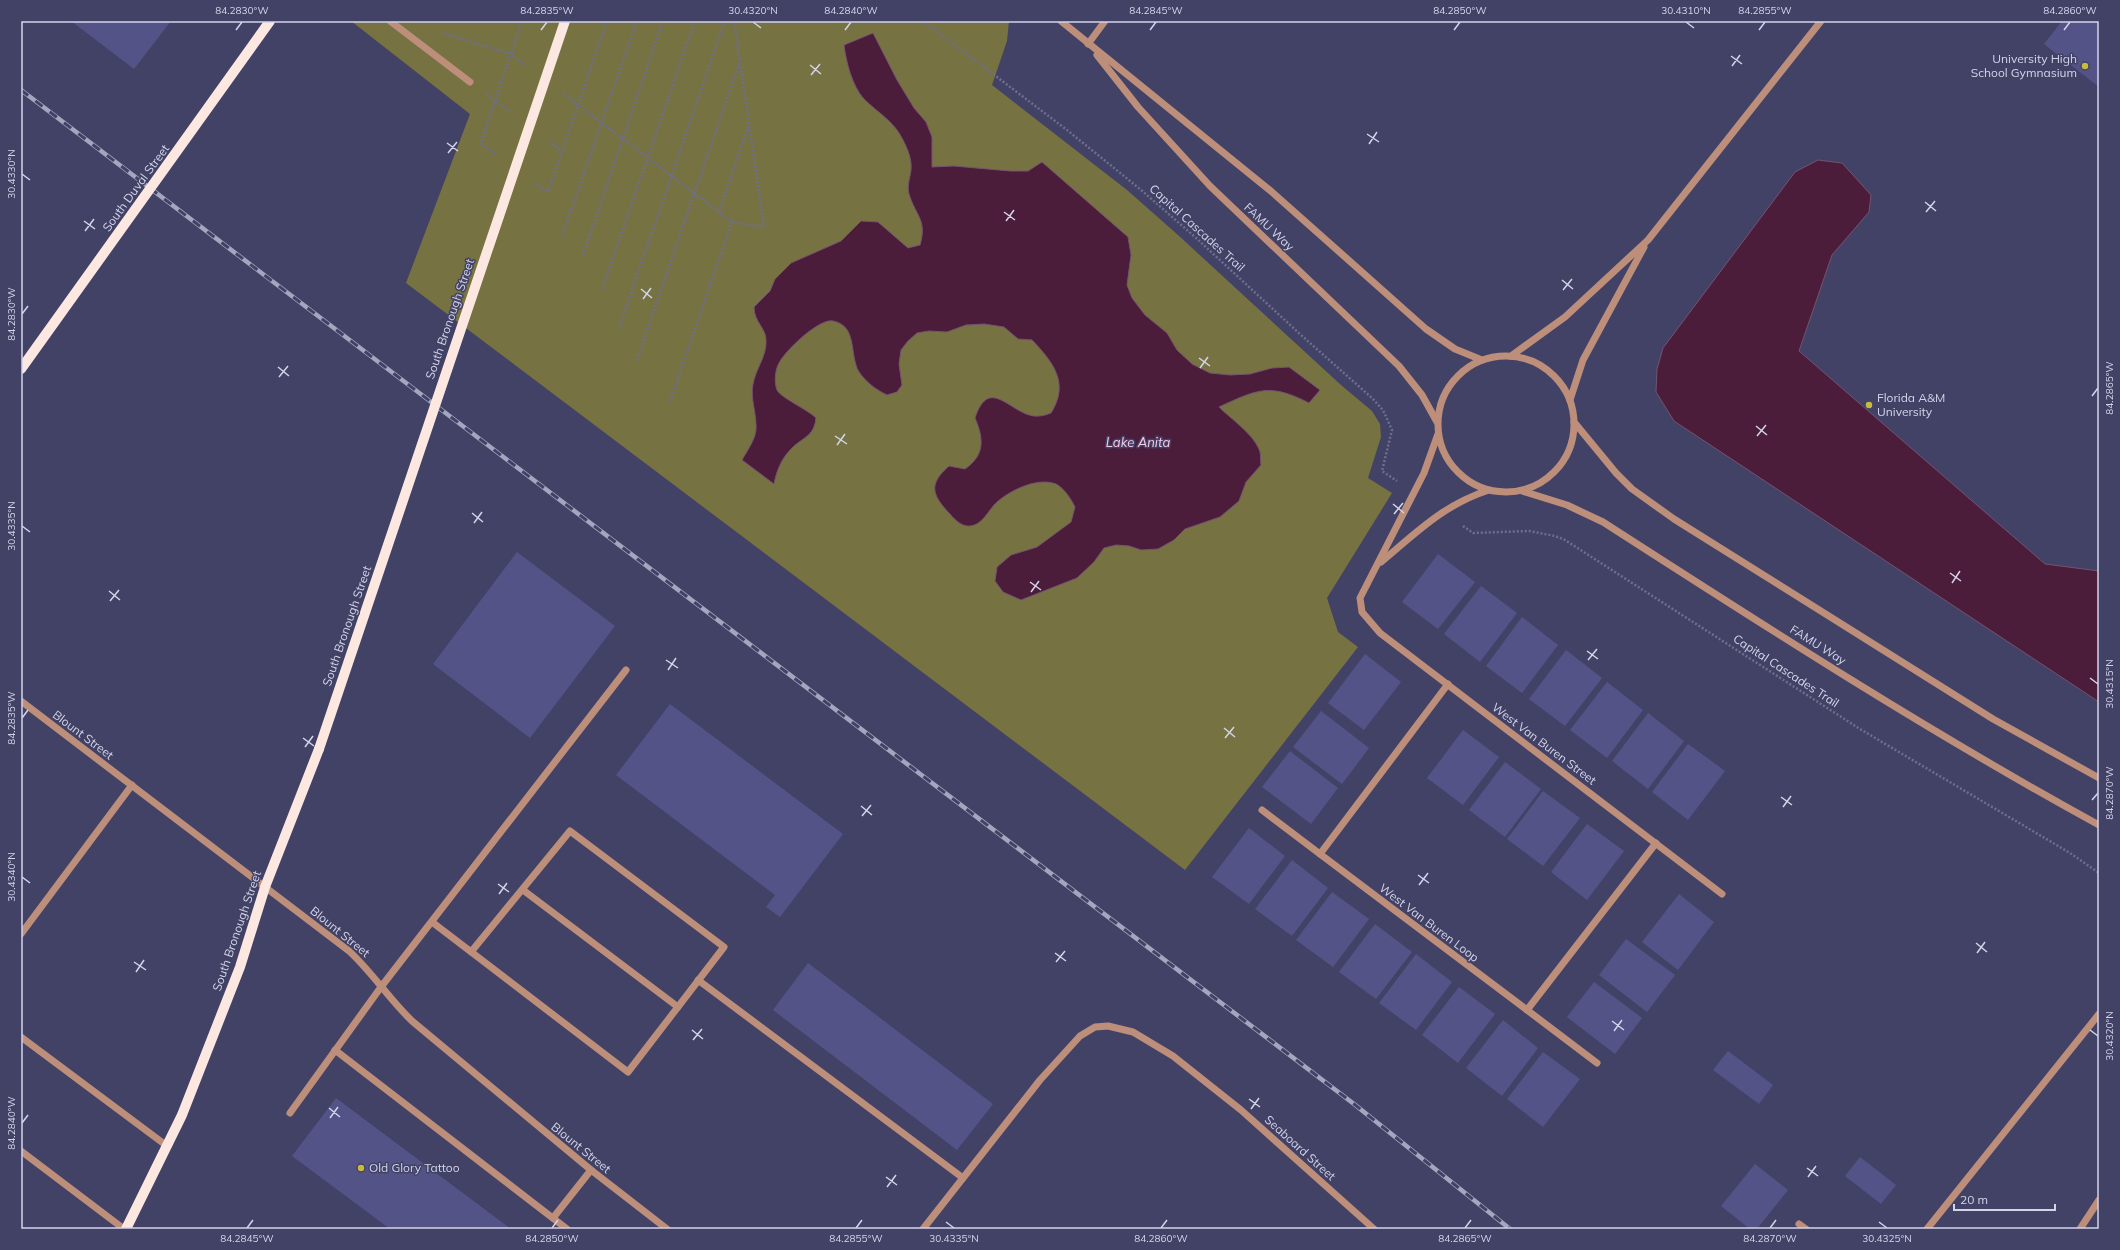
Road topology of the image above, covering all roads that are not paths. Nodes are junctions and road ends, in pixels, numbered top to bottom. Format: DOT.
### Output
graph roads {
  1 [pos="270,21"];
  2 [pos="390,21"];
  3 [pos="564,21"];
  4 [pos="1061,21"];
  5 [pos="1105,21"];
  6 [pos="1821,21"];
  7 [pos="1088,44"];
  8 [pos="470,82"];
  9 [pos="1648,240"];
  10 [pos="1511,356"];
  11 [pos="1482,360"];
  12 [pos="21,369"];
  13 [pos="1570,400"];
  14 [pos="1437,422"];
  15 [pos="1574,422"];
  16 [pos="1438,434"];
  17 [pos="1489,490"];
  18 [pos="1522,491"];
  19 [pos="1378,565"];
  20 [pos="626,670"];
  21 [pos="1448,684"];
  22 [pos="21,701"];
  23 [pos="2099,778"];
  24 [pos="132,785"];
  25 [pos="1262,810"];
  26 [pos="2099,825"];
  27 [pos="1656,843"];
  28 [pos="1320,854"];
  29 [pos="265,887"];
  30 [pos="523,890"];
  31 [pos="1722,894"];
  32 [pos="432,922"];
  33 [pos="21,934"];
  34 [pos="471,952"];
  35 [pos="698,980"];
  36 [pos="381,987"];
  37 [pos="678,1007"];
  38 [pos="1527,1010"];
  39 [pos="2099,1014"];
  40 [pos="21,1037"];
  41 [pos="335,1050"];
  42 [pos="1597,1063"];
  43 [pos="290,1113"];
  44 [pos="167,1146"];
  45 [pos="21,1151"];
  46 [pos="591,1170"];
  47 [pos="963,1178"];
  48 [pos="2099,1200"];
  49 [pos="553,1218"];
  50 [pos="1799,1224"];
  51 [pos="125,1229"];
  52 [pos="567,1229"];
  53 [pos="667,1229"];
  54 [pos="923,1229"];
  55 [pos="1374,1229"];
  56 [pos="1806,1229"];
  57 [pos="1926,1229"];
  58 [pos="2080,1229"];
  1 -- 12 [label="main road, South Duval Street, bridge"];
  2 -- 8 [label="street"];
  3 -- 29 [label="main road, South Bronough Street, bridge"];
  4 -- 7 [label="street, FAMU Way"];
  5 -- 7 [label="street"];
  6 -- 9 [label="street"];
  7 -- 11 [label="street, FAMU Way"];
  7 -- 14 [label="street, FAMU Way"];
  9 -- 10 [label="street"];
  9 -- 13 [label="street"];
  10 -- 11 [label="street, FAMU Way"];
  10 -- 13 [label="street, FAMU Way"];
  11 -- 14 [label="street, FAMU Way"];
  13 -- 15 [label="street, FAMU Way"];
  14 -- 16 [label="street, FAMU Way"];
  15 -- 18 [label="street, FAMU Way"];
  15 -- 23 [label="street, FAMU Way"];
  16 -- 17 [label="street, FAMU Way"];
  16 -- 19 [label="street"];
  17 -- 18 [label="street, FAMU Way"];
  17 -- 19 [label="street"];
  18 -- 26 [label="street, FAMU Way"];
  19 -- 21 [label="street, West Van Buren Street"];
  20 -- 32 [label="street"];
  21 -- 27 [label="street, West Van Buren Street"];
  21 -- 28 [label="street"];
  22 -- 24 [label="street, Blount Street"];
  24 -- 29 [label="street, Blount Street"];
  24 -- 33 [label="street"];
  25 -- 28 [label="street, West Van Buren Loop"];
  27 -- 31 [label="street, West Van Buren Street"];
  27 -- 38 [label="street"];
  28 -- 38 [label="street, West Van Buren Loop"];
  29 -- 36 [label="street, Blount Street"];
  29 -- 44 [label="main road, South Bronough Street"];
  30 -- 34 [label="street"];
  30 -- 35 [label="street"];
  30 -- 37 [label="street"];
  32 -- 34 [label="street"];
  32 -- 36 [label="street"];
  34 -- 37 [label="street"];
  35 -- 37 [label="street"];
  35 -- 47 [label="street"];
  36 -- 41 [label="street"];
  36 -- 46 [label="street, Blount Street"];
  38 -- 42 [label="street, West Van Buren Loop"];
  39 -- 57 [label="street"];
  40 -- 44 [label="street"];
  41 -- 43 [label="street"];
  41 -- 49 [label="street"];
  44 -- 51 [label="main road, South Bronough Street"];
  45 -- 51 [label="street"];
  46 -- 49 [label="street"];
  46 -- 53 [label="street, Blount Street"];
  47 -- 54 [label="street"];
  47 -- 55 [label="street, Seaboard Street"];
  48 -- 58 [label="street"];
  49 -- 52 [label="street"];
  50 -- 56 [label="street"];
}
